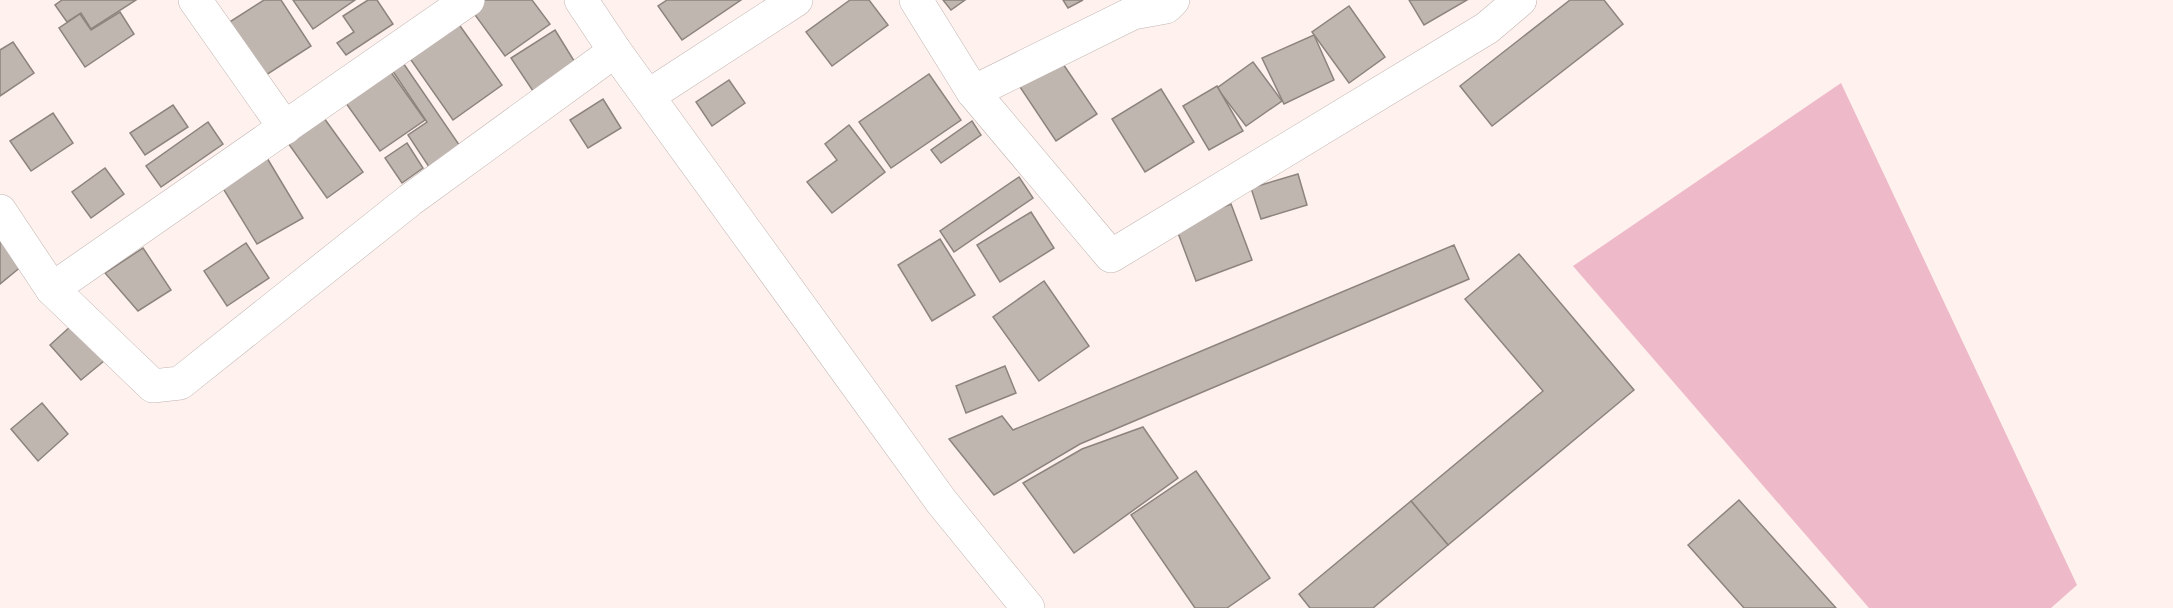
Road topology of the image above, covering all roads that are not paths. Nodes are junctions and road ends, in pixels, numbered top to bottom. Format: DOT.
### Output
graph roads {
  1 [pos="195,0"];
  2 [pos="468,0"];
  3 [pos="581,0"];
  4 [pos="796,0"];
  5 [pos="916,0"];
  6 [pos="1173,0"];
  7 [pos="1520,0"];
  8 [pos="615,51"];
  9 [pos="973,92"];
  10 [pos="648,96"];
  11 [pos="285,128"];
  12 [pos="0,211"];
  13 [pos="52,289"];
  14 [pos="1028,608"];
  1 -- 11 [label="street"];
  2 -- 11 [label="street"];
  3 -- 8 [label="street"];
  4 -- 10 [label="street"];
  5 -- 9 [label="street"];
  6 -- 9 [label="street"];
  7 -- 9 [label="street"];
  8 -- 10 [label="street"];
  8 -- 13 [label="street"];
  10 -- 14 [label="street"];
  11 -- 13 [label="street"];
  12 -- 13 [label="street"];
}
